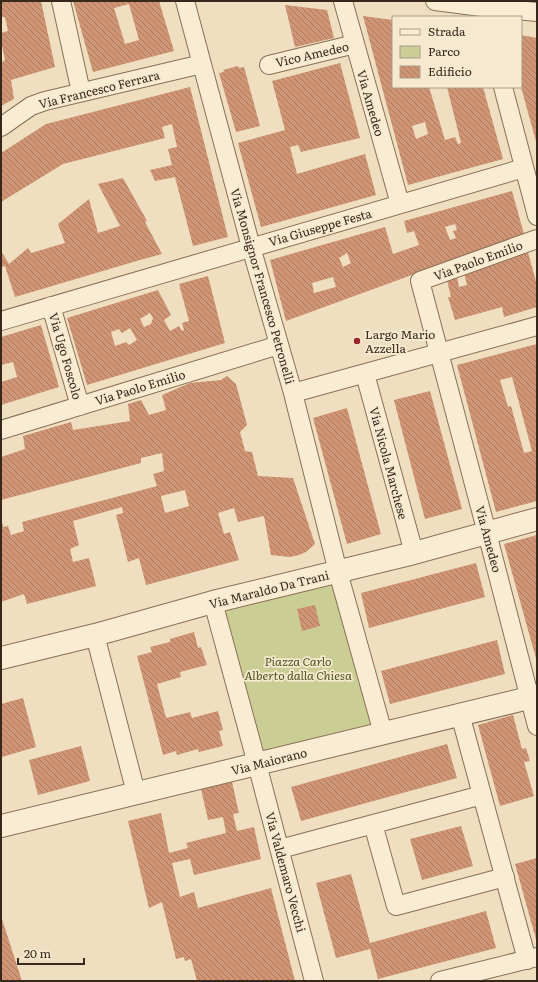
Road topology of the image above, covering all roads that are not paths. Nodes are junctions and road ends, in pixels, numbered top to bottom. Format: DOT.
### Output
graph roads {
  1 [pos="61,1"];
  2 [pos="185,1"];
  3 [pos="343,1"];
  4 [pos="435,1"];
  5 [pos="482,12"];
  6 [pos="537,12"];
  7 [pos="355,44"];
  8 [pos="202,64"];
  9 [pos="270,65"];
  10 [pos="503,88"];
  11 [pos="81,92"];
  12 [pos="1,127"];
  13 [pos="524,168"];
  14 [pos="400,204"];
  15 [pos="537,216"];
  16 [pos="537,239"];
  17 [pos="251,247"];
  18 [pos="51,306"];
  19 [pos="1,321"];
  20 [pos="537,326"];
  21 [pos="279,345"];
  22 [pos="439,353"];
  23 [pos="365,374"];
  24 [pos="293,393"];
  25 [pos="80,406"];
  26 [pos="1,430"];
  27 [pos="537,519"];
  28 [pos="487,533"];
  29 [pos="414,553"];
  30 [pos="338,572"];
  31 [pos="213,602"];
  32 [pos="95,635"];
  33 [pos="1,658"];
  34 [pos="533,696"];
  35 [pos="460,714"];
  36 [pos="537,726"];
  37 [pos="383,733"];
  38 [pos="257,764"];
  39 [pos="136,793"];
  40 [pos="482,795"];
  41 [pos="2,822"];
  42 [pos="373,824"];
  43 [pos="280,849"];
  44 [pos="505,877"];
  45 [pos="532,959"];
  46 [pos="314,981"];
  47 [pos="440,981"];
  1 -- 11 [label="street"];
  2 -- 8 [label="street, Via Monsignor Francesco Petronelli"];
  3 -- 7 [label="street, Via Amedeo"];
  4 -- 5 [label="street"];
  5 -- 6 [label="street"];
  7 -- 9 [label="street, Vico Amedeo"];
  7 -- 14 [label="street, Via Amedeo"];
  8 -- 11 [label="street, Via Francesco Ferrara"];
  8 -- 17 [label="street, Via Monsignor Francesco Petronelli"];
  10 -- 13 [label="street"];
  11 -- 12 [label="street, Via Francesco Ferrara"];
  13 -- 14 [label="street, Via Giuseppe Festa"];
  13 -- 15 [label="street"];
  14 -- 17 [label="street, Via Giuseppe Festa"];
  16 -- 22 [label="street, Via Paolo Emilio"];
  17 -- 18 [label="street, Via Giuseppe Festa"];
  17 -- 21 [label="street, Via Monsignor Francesco Petronelli"];
  18 -- 19 [label="street, Via Giuseppe Festa"];
  18 -- 25 [label="street, Via Ugo Foscolo"];
  20 -- 22 [label="street"];
  21 -- 24 [label="street, Via Monsignor Francesco Petronelli"];
  21 -- 25 [label="street, Via Paolo Emilio"];
  22 -- 23 [label="street"];
  22 -- 28 [label="street, Via Amedeo"];
  23 -- 24 [label="street"];
  23 -- 29 [label="street, Via Nicola Marchese"];
  24 -- 30 [label="street, Via Monsignor Francesco Petronelli"];
  25 -- 26 [label="street, Via Paolo Emilio"];
  27 -- 28 [label="street, Via Maraldo Da Trani"];
  28 -- 29 [label="street, Via Maraldo Da Trani"];
  28 -- 34 [label="street, Via Amedeo"];
  29 -- 30 [label="street, Via Maraldo Da Trani"];
  30 -- 31 [label="street, Via Maraldo Da Trani"];
  30 -- 37 [label="street"];
  31 -- 32 [label="street, Via Maraldo Da Trani"];
  31 -- 38 [label="street"];
  32 -- 33 [label="street, Via Maraldo Da Trani"];
  32 -- 39 [label="street"];
  34 -- 35 [label="street, Via Maiorano"];
  34 -- 36 [label="street, Via Amedeo"];
  35 -- 37 [label="street, Via Maiorano"];
  35 -- 40 [label="street"];
  37 -- 38 [label="street, Via Maiorano"];
  38 -- 39 [label="street, Via Maiorano"];
  38 -- 43 [label="street, Via Valdemaro Vecchi"];
  39 -- 41 [label="street, Via Maiorano"];
  40 -- 42 [label="street"];
  40 -- 44 [label="street"];
  42 -- 43 [label="street"];
  42 -- 44 [label="street"];
  43 -- 46 [label="street, Via Valdemaro Vecchi"];
  44 -- 45 [label="street"];
  45 -- 47 [label="street"];
}
